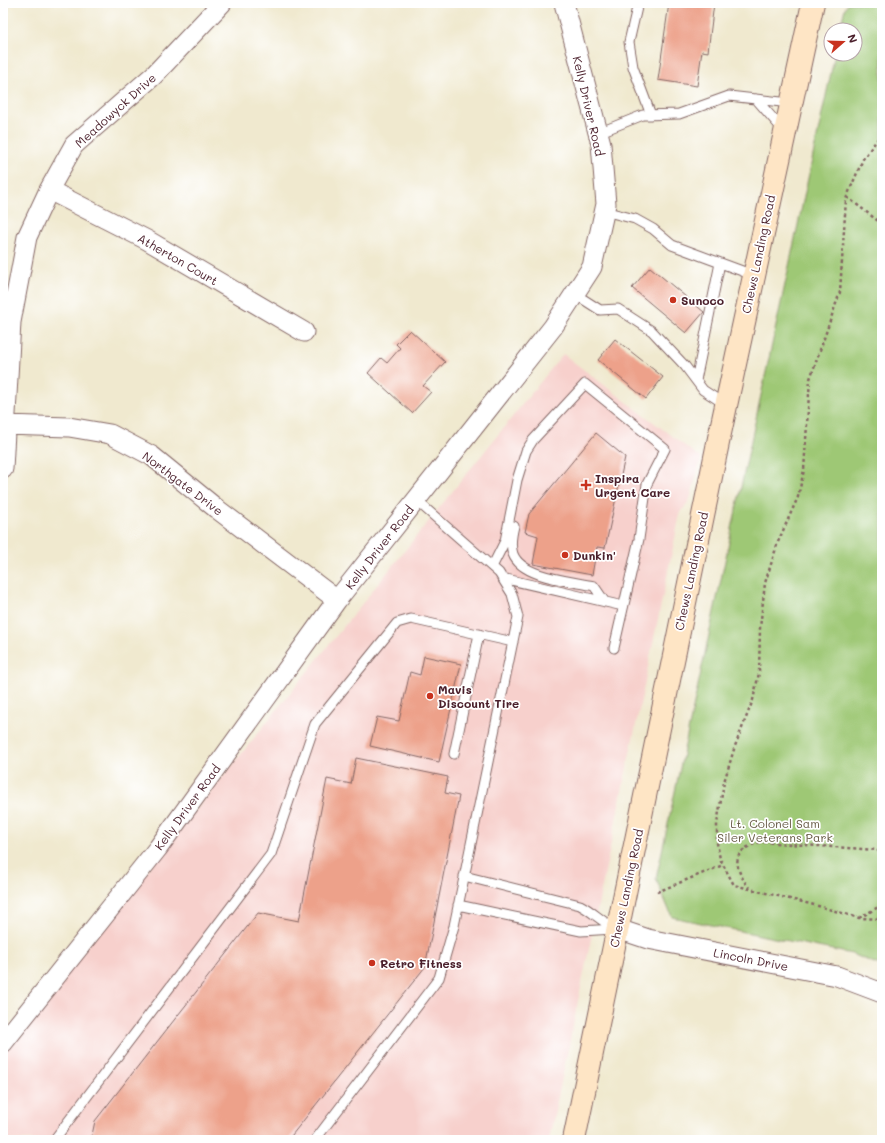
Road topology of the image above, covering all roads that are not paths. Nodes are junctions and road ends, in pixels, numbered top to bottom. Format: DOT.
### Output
graph roads {
  1 [pos="564,3"];
  2 [pos="638,3"];
  3 [pos="813,3"];
  4 [pos="213,6"];
  5 [pos="756,99"];
  6 [pos="790,103"];
  7 [pos="650,115"];
  8 [pos="784,131"];
  9 [pos="598,133"];
  10 [pos="49,190"];
  11 [pos="604,211"];
  12 [pos="720,263"];
  13 [pos="754,275"];
  14 [pos="575,294"];
  15 [pos="304,332"];
  16 [pos="696,380"];
  17 [pos="726,405"];
  18 [pos="5,425"];
  19 [pos="526,451"];
  20 [pos="3,469"];
  21 [pos="416,500"];
  22 [pos="492,567"];
  23 [pos="502,578"];
  24 [pos="337,600"];
  25 [pos="605,602"];
  26 [pos="623,606"];
  27 [pos="479,634"];
  28 [pos="513,642"];
  29 [pos="614,648"];
  30 [pos="454,754"];
  31 [pos="464,876"];
  32 [pos="458,905"];
  33 [pos="618,929"];
  34 [pos="882,993"];
  35 [pos="3,1043"];
  36 [pos="54,1140"];
  37 [pos="315,1140"];
  38 [pos="574,1140"];
  1 -- 9 [label="street, Kelly Driver Road"];
  2 -- 7 [label="lane"];
  3 -- 6 [label="main road, Chews Landing Road"];
  4 -- 10 [label="street, Meadowyck Drive"];
  5 -- 6 [label="lane"];
  5 -- 7 [label="lane"];
  5 -- 8 [label="lane"];
  6 -- 8 [label="main road, Chews Landing Road"];
  7 -- 9 [label="lane"];
  8 -- 13 [label="main road, Chews Landing Road"];
  9 -- 11 [label="street, Kelly Driver Road"];
  10 -- 15 [label="street, Atherton Court"];
  10 -- 18 [label="street, Meadowyck Drive"];
  11 -- 12 [label="lane"];
  11 -- 14 [label="street, Kelly Driver Road"];
  12 -- 13 [label="lane"];
  12 -- 16 [label="lane"];
  13 -- 17 [label="main road, Chews Landing Road"];
  14 -- 16 [label="lane"];
  14 -- 21 [label="street, Kelly Driver Road"];
  16 -- 17 [label="lane"];
  17 -- 33 [label="main road, Chews Landing Road"];
  18 -- 20 [label="street, Meadowyck Drive"];
  18 -- 24 [label="street, Northgate Drive"];
  19 -- 22 [label="lane"];
  19 -- 25 [label="lane"];
  19 -- 26 [label="lane"];
  21 -- 22 [label="lane"];
  21 -- 24 [label="street, Kelly Driver Road"];
  22 -- 23 [label="lane"];
  23 -- 25 [label="lane"];
  23 -- 28 [label="lane"];
  24 -- 35 [label="street, Kelly Driver Road"];
  25 -- 26 [label="lane"];
  26 -- 29 [label="lane"];
  27 -- 28 [label="lane"];
  27 -- 30 [label="lane"];
  27 -- 36 [label="lane"];
  28 -- 31 [label="lane"];
  31 -- 32 [label="lane"];
  31 -- 33 [label="lane"];
  32 -- 33 [label="lane"];
  32 -- 37 [label="lane"];
  33 -- 34 [label="street, Lincoln Drive"];
  33 -- 38 [label="main road, Chews Landing Road"];
}
